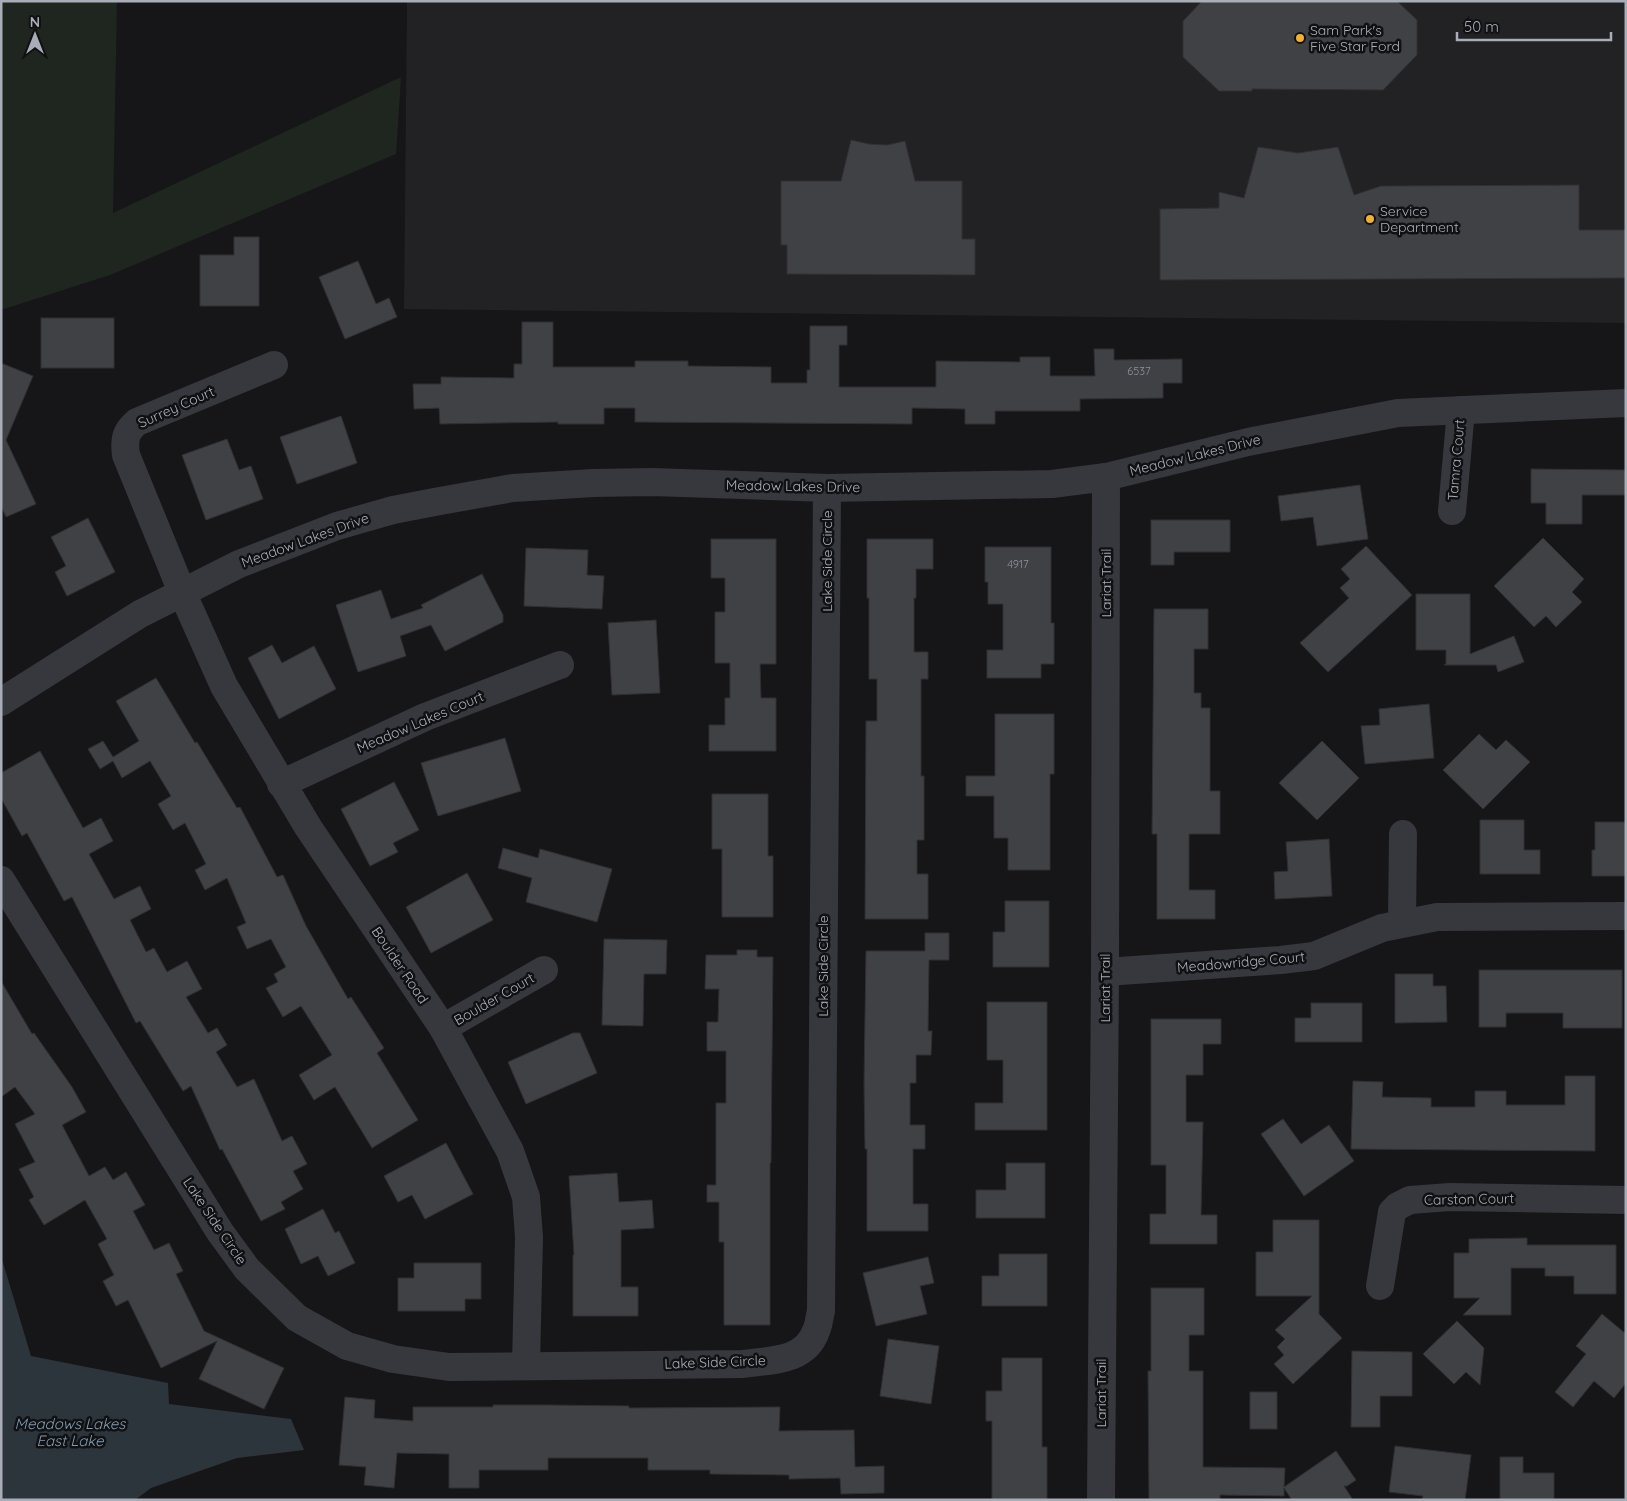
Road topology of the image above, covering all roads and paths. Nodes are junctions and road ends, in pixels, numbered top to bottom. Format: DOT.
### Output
graph roads {
  1 [pos="274,365"];
  2 [pos="1626,403"];
  3 [pos="1461,410"];
  4 [pos="1106,477"];
  5 [pos="827,488"];
  6 [pos="1452,511"];
  7 [pos="182,592"];
  8 [pos="560,665"];
  9 [pos="1,702"];
  10 [pos="281,784"];
  11 [pos="1403,834"];
  12 [pos="1,880"];
  13 [pos="1626,916"];
  14 [pos="1402,923"];
  15 [pos="544,970"];
  16 [pos="1105,972"];
  17 [pos="443,1028"];
  18 [pos="1626,1200"];
  19 [pos="1380,1286"];
  20 [pos="526,1365"];
  21 [pos="1100,1500"];
  1 -- 7 [label="street, Surrey Court"];
  2 -- 3 [label="street, Meadow Lakes Drive"];
  3 -- 4 [label="street, Meadow Lakes Drive"];
  3 -- 6 [label="street, Tamra Court"];
  4 -- 5 [label="street, Meadow Lakes Drive"];
  4 -- 16 [label="street, Lariat Trail"];
  5 -- 7 [label="street, Meadow Lakes Drive"];
  5 -- 20 [label="street, Lake Side Circle"];
  7 -- 9 [label="street, Meadow Lakes Drive"];
  7 -- 10 [label="street, Boulder Road"];
  8 -- 10 [label="street, Meadow Lakes Court"];
  10 -- 17 [label="street, Boulder Road"];
  11 -- 14 [label="street"];
  12 -- 20 [label="street, Lake Side Circle"];
  13 -- 14 [label="street, Meadowridge Court"];
  14 -- 16 [label="street, Meadowridge Court"];
  15 -- 17 [label="street, Boulder Court"];
  16 -- 21 [label="street, Lariat Trail"];
  17 -- 20 [label="street, Boulder Road"];
  18 -- 19 [label="street, Carston Court"];
}
